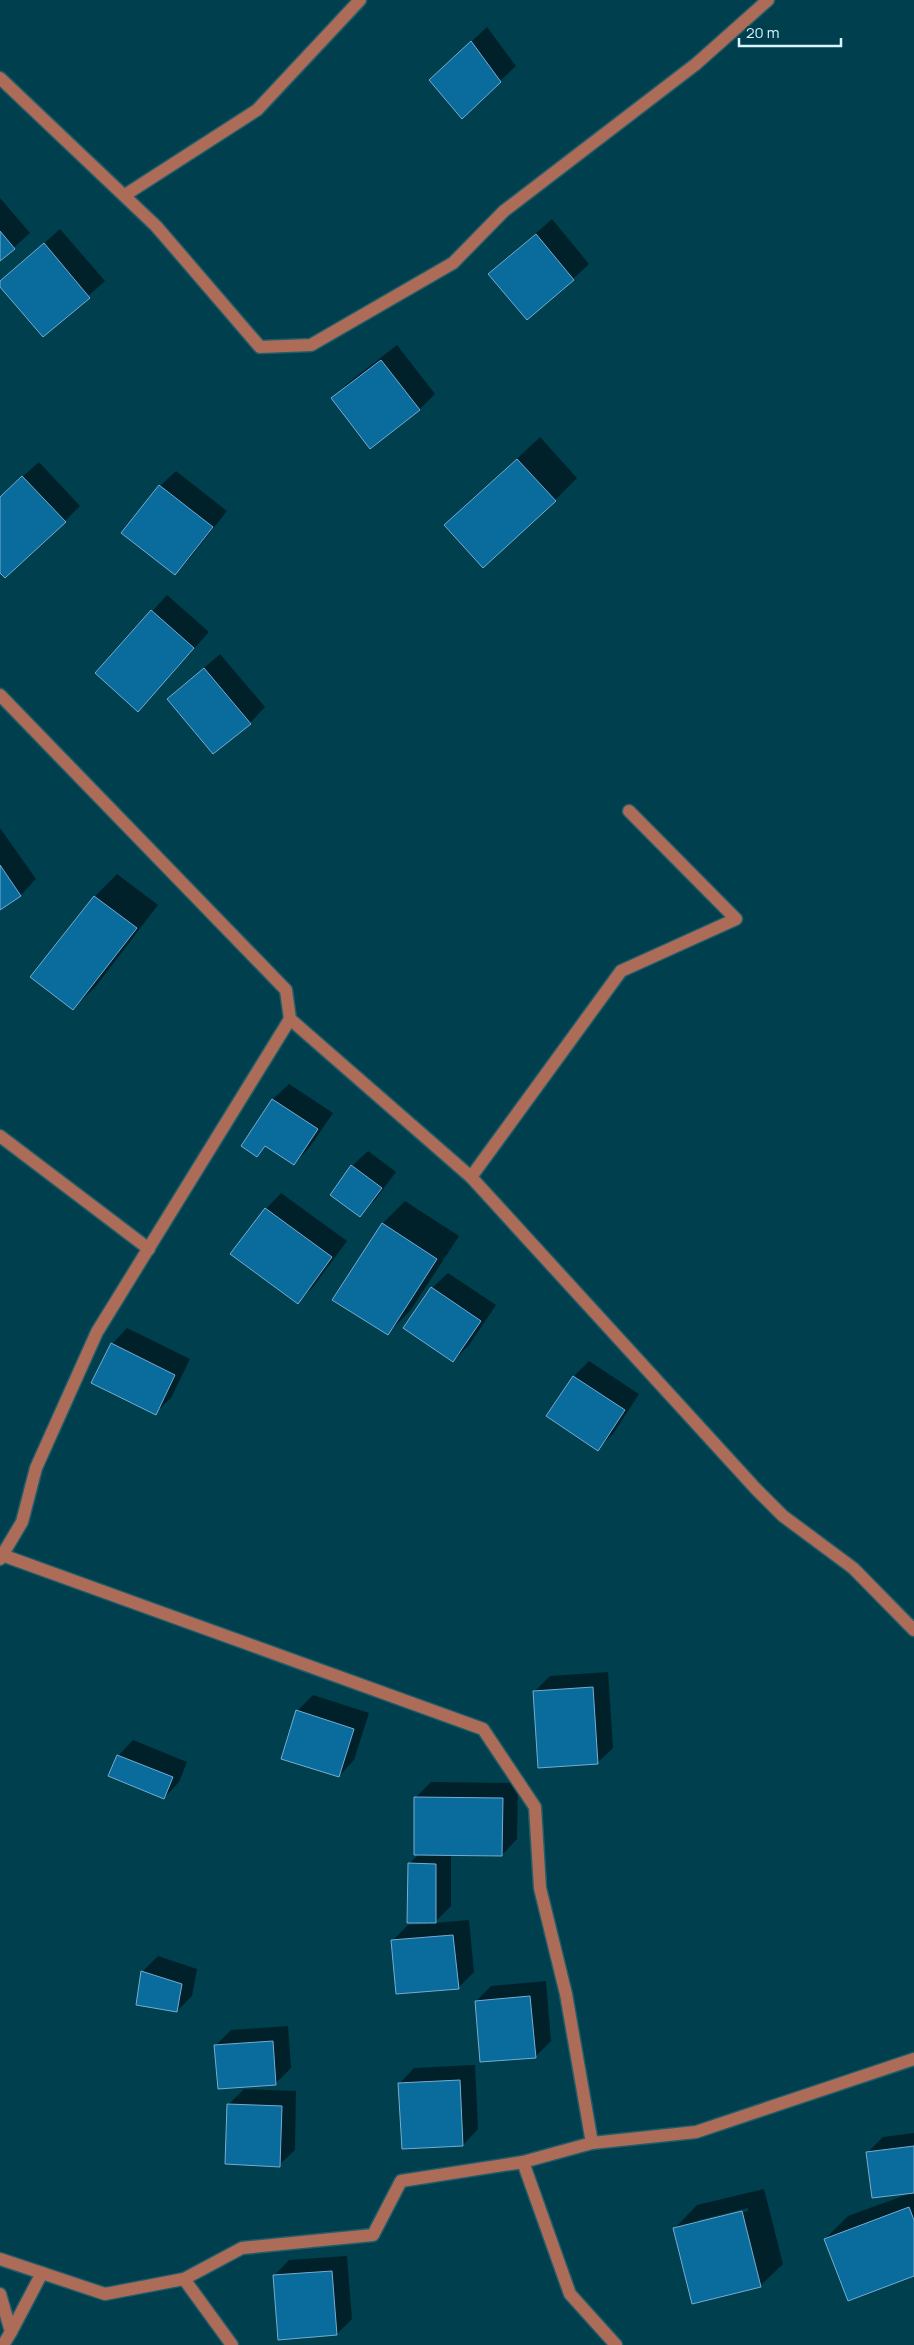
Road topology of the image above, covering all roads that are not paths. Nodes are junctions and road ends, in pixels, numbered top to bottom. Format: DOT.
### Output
graph roads {
  1 [pos="360,0"];
  2 [pos="768,0"];
  3 [pos="0,78"];
  4 [pos="125,195"];
  5 [pos="0,695"];
  6 [pos="629,811"];
  7 [pos="290,1019"];
  8 [pos="0,1136"];
  9 [pos="471,1176"];
  10 [pos="149,1249"];
  11 [pos="1,1557"];
  12 [pos="914,1630"];
  13 [pos="914,2059"];
  14 [pos="592,2143"];
  15 [pos="523,2162"];
  16 [pos="0,2259"];
  17 [pos="42,2273"];
  18 [pos="184,2278"];
  19 [pos="0,2294"];
  20 [pos="10,2332"];
  21 [pos="4,2345"];
  22 [pos="232,2345"];
  23 [pos="616,2345"];
  1 -- 4 [label="street"];
  2 -- 4 [label="street"];
  3 -- 4 [label="street"];
  5 -- 7 [label="street"];
  6 -- 9 [label="street"];
  7 -- 9 [label="street"];
  7 -- 10 [label="street"];
  8 -- 10 [label="street"];
  9 -- 12 [label="street"];
  10 -- 11 [label="street"];
  11 -- 14 [label="street"];
  13 -- 14 [label="street"];
  14 -- 15 [label="street"];
  15 -- 18 [label="street"];
  15 -- 23 [label="street"];
  16 -- 17 [label="street"];
  17 -- 18 [label="street"];
  17 -- 20 [label="street"];
  18 -- 22 [label="street"];
  19 -- 20 [label="street"];
  20 -- 21 [label="street"];
}
